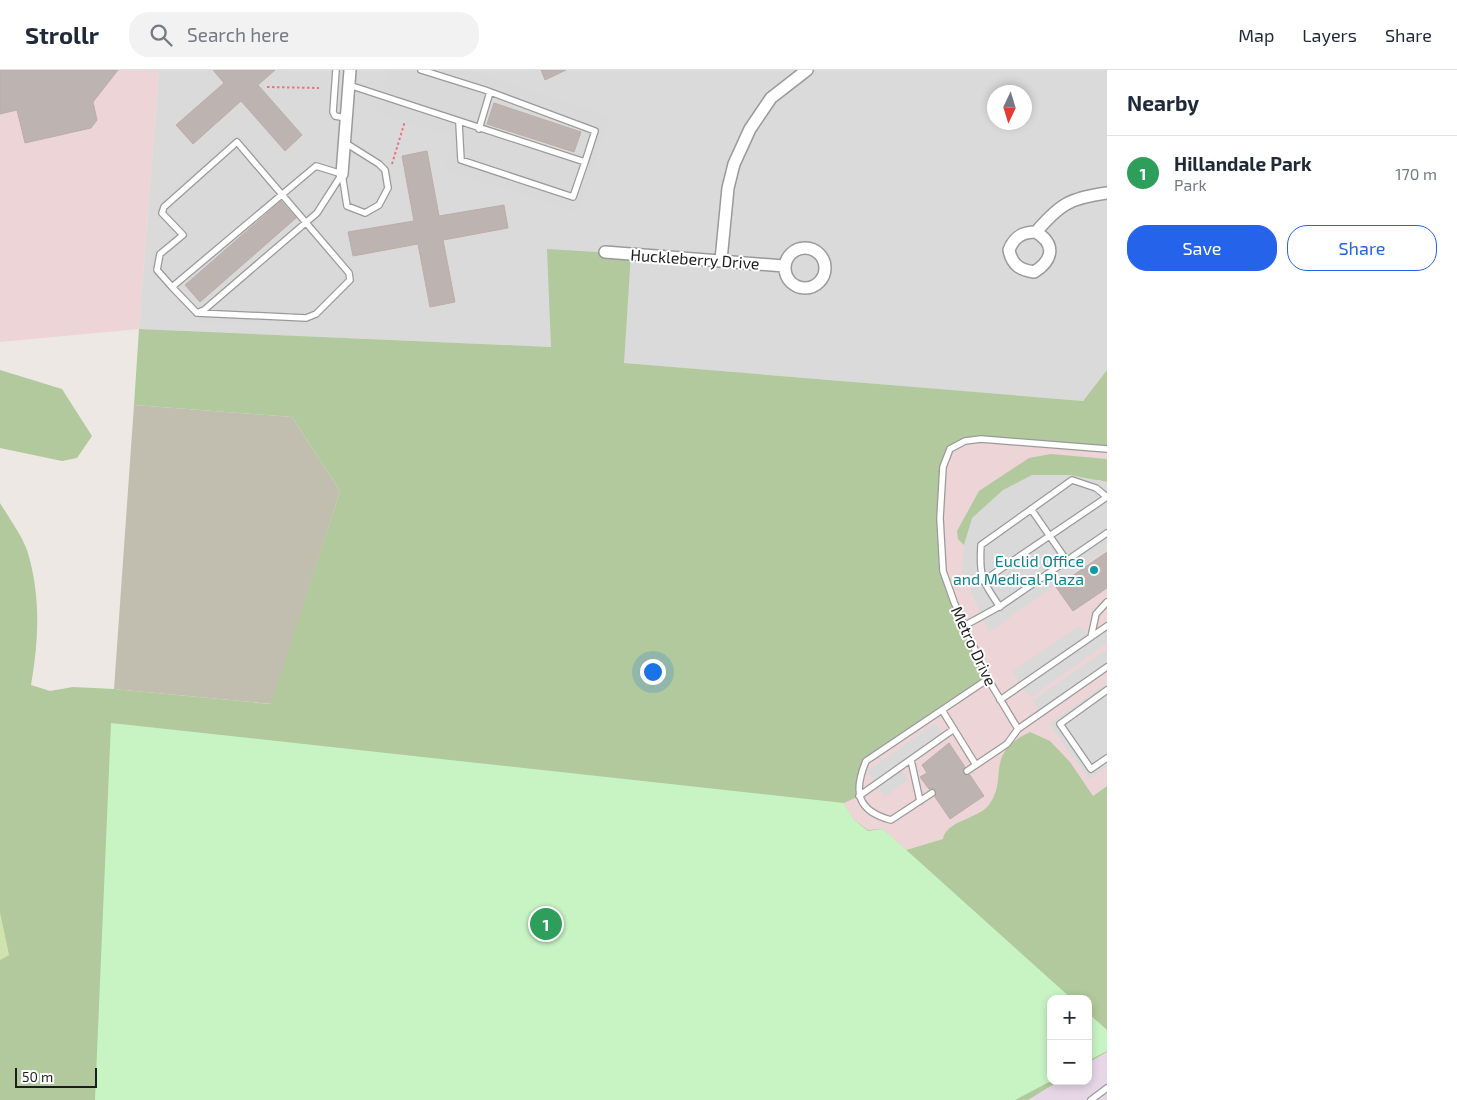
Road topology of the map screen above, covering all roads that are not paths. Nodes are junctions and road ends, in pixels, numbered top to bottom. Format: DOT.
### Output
graph roads {
  1 [pos="336,70"];
  2 [pos="350,70"];
  3 [pos="421,70"];
  4 [pos="807,70"];
  5 [pos="349,85"];
  6 [pos="490,92"];
  7 [pos="346,118"];
  8 [pos="459,123"];
  9 [pos="479,129"];
  10 [pos="344,142"];
  11 [pos="584,162"];
  12 [pos="342,174"];
  13 [pos="1107,193"];
  14 [pos="282,195"];
  15 [pos="306,222"];
  16 [pos="1036,232"];
  17 [pos="605,252"];
  18 [pos="721,260"];
  19 [pos="784,266"];
  20 [pos="172,287"];
  21 [pos="197,313"];
  22 [pos="1107,449"];
  23 [pos="1107,497"];
  24 [pos="1031,509"];
  25 [pos="1107,533"];
  26 [pos="1050,535"];
  27 [pos="1067,561"];
  28 [pos="983,581"];
  29 [pos="1107,602"];
  30 [pos="1000,607"];
  31 [pos="964,626"];
  32 [pos="1107,626"];
  33 [pos="1091,637"];
  34 [pos="1107,667"];
  35 [pos="988,679"];
  36 [pos="1107,690"];
  37 [pos="1000,700"];
  38 [pos="942,710"];
  39 [pos="954,729"];
  40 [pos="1018,729"];
  41 [pos="1107,758"];
  42 [pos="910,760"];
  43 [pos="976,765"];
  44 [pos="967,770"];
  45 [pos="932,794"];
  46 [pos="859,796"];
  47 [pos="920,801"];
  48 [pos="1107,1088"];
  49 [pos="1091,1100"];
  1 -- 7 [label="lane"];
  2 -- 5 [label="street"];
  3 -- 6 [label="lane"];
  4 -- 18 [label="street"];
  5 -- 7 [label="street"];
  5 -- 8 [label="lane"];
  6 -- 9 [label="lane"];
  6 -- 11 [label="lane"];
  7 -- 10 [label="street"];
  8 -- 9 [label="lane"];
  8 -- 11 [label="lane"];
  9 -- 11 [label="lane"];
  10 -- 12 [label="street"];
  10 -- 12 [label="lane"];
  12 -- 14 [label="lane"];
  12 -- 15 [label="lane"];
  13 -- 16 [label="street"];
  14 -- 15 [label="lane"];
  14 -- 20 [label="lane"];
  14 -- 20 [label="lane"];
  15 -- 21 [label="lane"];
  15 -- 21 [label="lane"];
  17 -- 18 [label="street, Huckleberry Drive"];
  18 -- 19 [label="street, Huckleberry Drive"];
  20 -- 21 [label="lane"];
  22 -- 31 [label="lane, Metro Drive"];
  23 -- 24 [label="lane"];
  23 -- 26 [label="lane"];
  24 -- 26 [label="lane"];
  24 -- 28 [label="lane"];
  25 -- 27 [label="lane"];
  26 -- 27 [label="lane"];
  26 -- 28 [label="lane"];
  27 -- 30 [label="lane"];
  28 -- 30 [label="lane"];
  29 -- 33 [label="lane"];
  30 -- 31 [label="lane"];
  31 -- 35 [label="lane, Metro Drive"];
  32 -- 33 [label="lane"];
  33 -- 37 [label="lane"];
  34 -- 40 [label="lane"];
  35 -- 37 [label="lane, Metro Drive"];
  35 -- 38 [label="lane"];
  36 -- 41 [label="lane"];
  37 -- 40 [label="lane, Metro Drive"];
  38 -- 39 [label="lane"];
  38 -- 46 [label="lane"];
  39 -- 42 [label="lane"];
  39 -- 43 [label="lane"];
  40 -- 43 [label="lane"];
  42 -- 46 [label="lane"];
  42 -- 47 [label="lane"];
  43 -- 44 [label="lane"];
  45 -- 47 [label="lane"];
  46 -- 47 [label="lane"];
  48 -- 49 [label="lane"];
}
